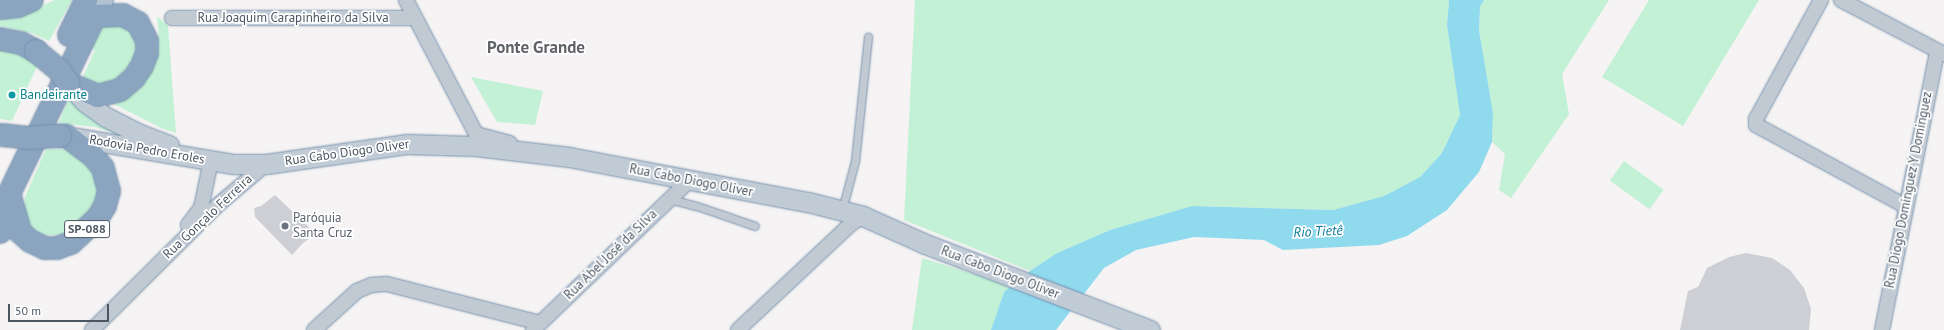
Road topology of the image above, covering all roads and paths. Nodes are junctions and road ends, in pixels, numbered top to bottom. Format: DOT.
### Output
graph roads {
  1 [pos="32,0"];
  2 [pos="406,0"];
  3 [pos="1822,0"];
  4 [pos="1841,0"];
  5 [pos="94,5"];
  6 [pos="0,8"];
  7 [pos="172,18"];
  8 [pos="414,18"];
  9 [pos="868,37"];
  10 [pos="0,39"];
  11 [pos="1940,52"];
  12 [pos="69,84"];
  13 [pos="1,135"];
  14 [pos="63,136"];
  15 [pos="476,140"];
  16 [pos="211,161"];
  17 [pos="266,164"];
  18 [pos="689,181"];
  19 [pos="5,187"];
  20 [pos="670,199"];
  21 [pos="1905,206"];
  22 [pos="842,210"];
  23 [pos="863,216"];
  24 [pos="755,226"];
  25 [pos="0,232"];
  26 [pos="151,272"];
  27 [pos="100,327"];
  28 [pos="540,328"];
  29 [pos="314,330"];
  30 [pos="738,330"];
  31 [pos="1150,330"];
  32 [pos="1882,330"];
  1 -- 6 [label="highway"];
  2 -- 8 [label="street"];
  3 -- 21 [label="street"];
  4 -- 11 [label="street"];
  5 -- 12 [label="highway"];
  5 -- 19 [label="highway"];
  7 -- 8 [label="street, Rua Joaquim Carapinheiro da Silva"];
  8 -- 15 [label="street"];
  9 -- 22 [label="lane"];
  10 -- 12 [label="highway, bridge"];
  11 -- 21 [label="street, Rua Diogo Dominguez Y Dominguez"];
  12 -- 16 [label="main road, Rodovia Pedro Eroles"];
  13 -- 14 [label="highway, bridge"];
  14 -- 16 [label="main road, Rodovia Pedro Eroles"];
  14 -- 19 [label="highway, SP-088"];
  15 -- 17 [label="main road, Rua Cabo Diogo Oliver"];
  15 -- 18 [label="main road, Rua Cabo Diogo Oliver"];
  16 -- 17 [label="main road, Rua Cabo Diogo Oliver"];
  16 -- 26 [label="street, Rua Gonçalo Ferreira"];
  17 -- 26 [label="street, Rua Gonçalo Ferreira"];
  18 -- 20 [label="street, Rua Abel José da Silva"];
  18 -- 22 [label="main road, Rua Cabo Diogo Oliver"];
  19 -- 25 [label="highway"];
  20 -- 24 [label="lane"];
  20 -- 28 [label="street, Rua Abel José da Silva"];
  21 -- 32 [label="street, Rua Diogo Dominguez Y Dominguez"];
  22 -- 23 [label="main road, Rua Cabo Diogo Oliver"];
  23 -- 30 [label="street"];
  23 -- 31 [label="main road, Rua Cabo Diogo Oliver"];
  26 -- 27 [label="street, Rua Gonçalo Ferreira"];
  28 -- 29 [label="street"];
}
